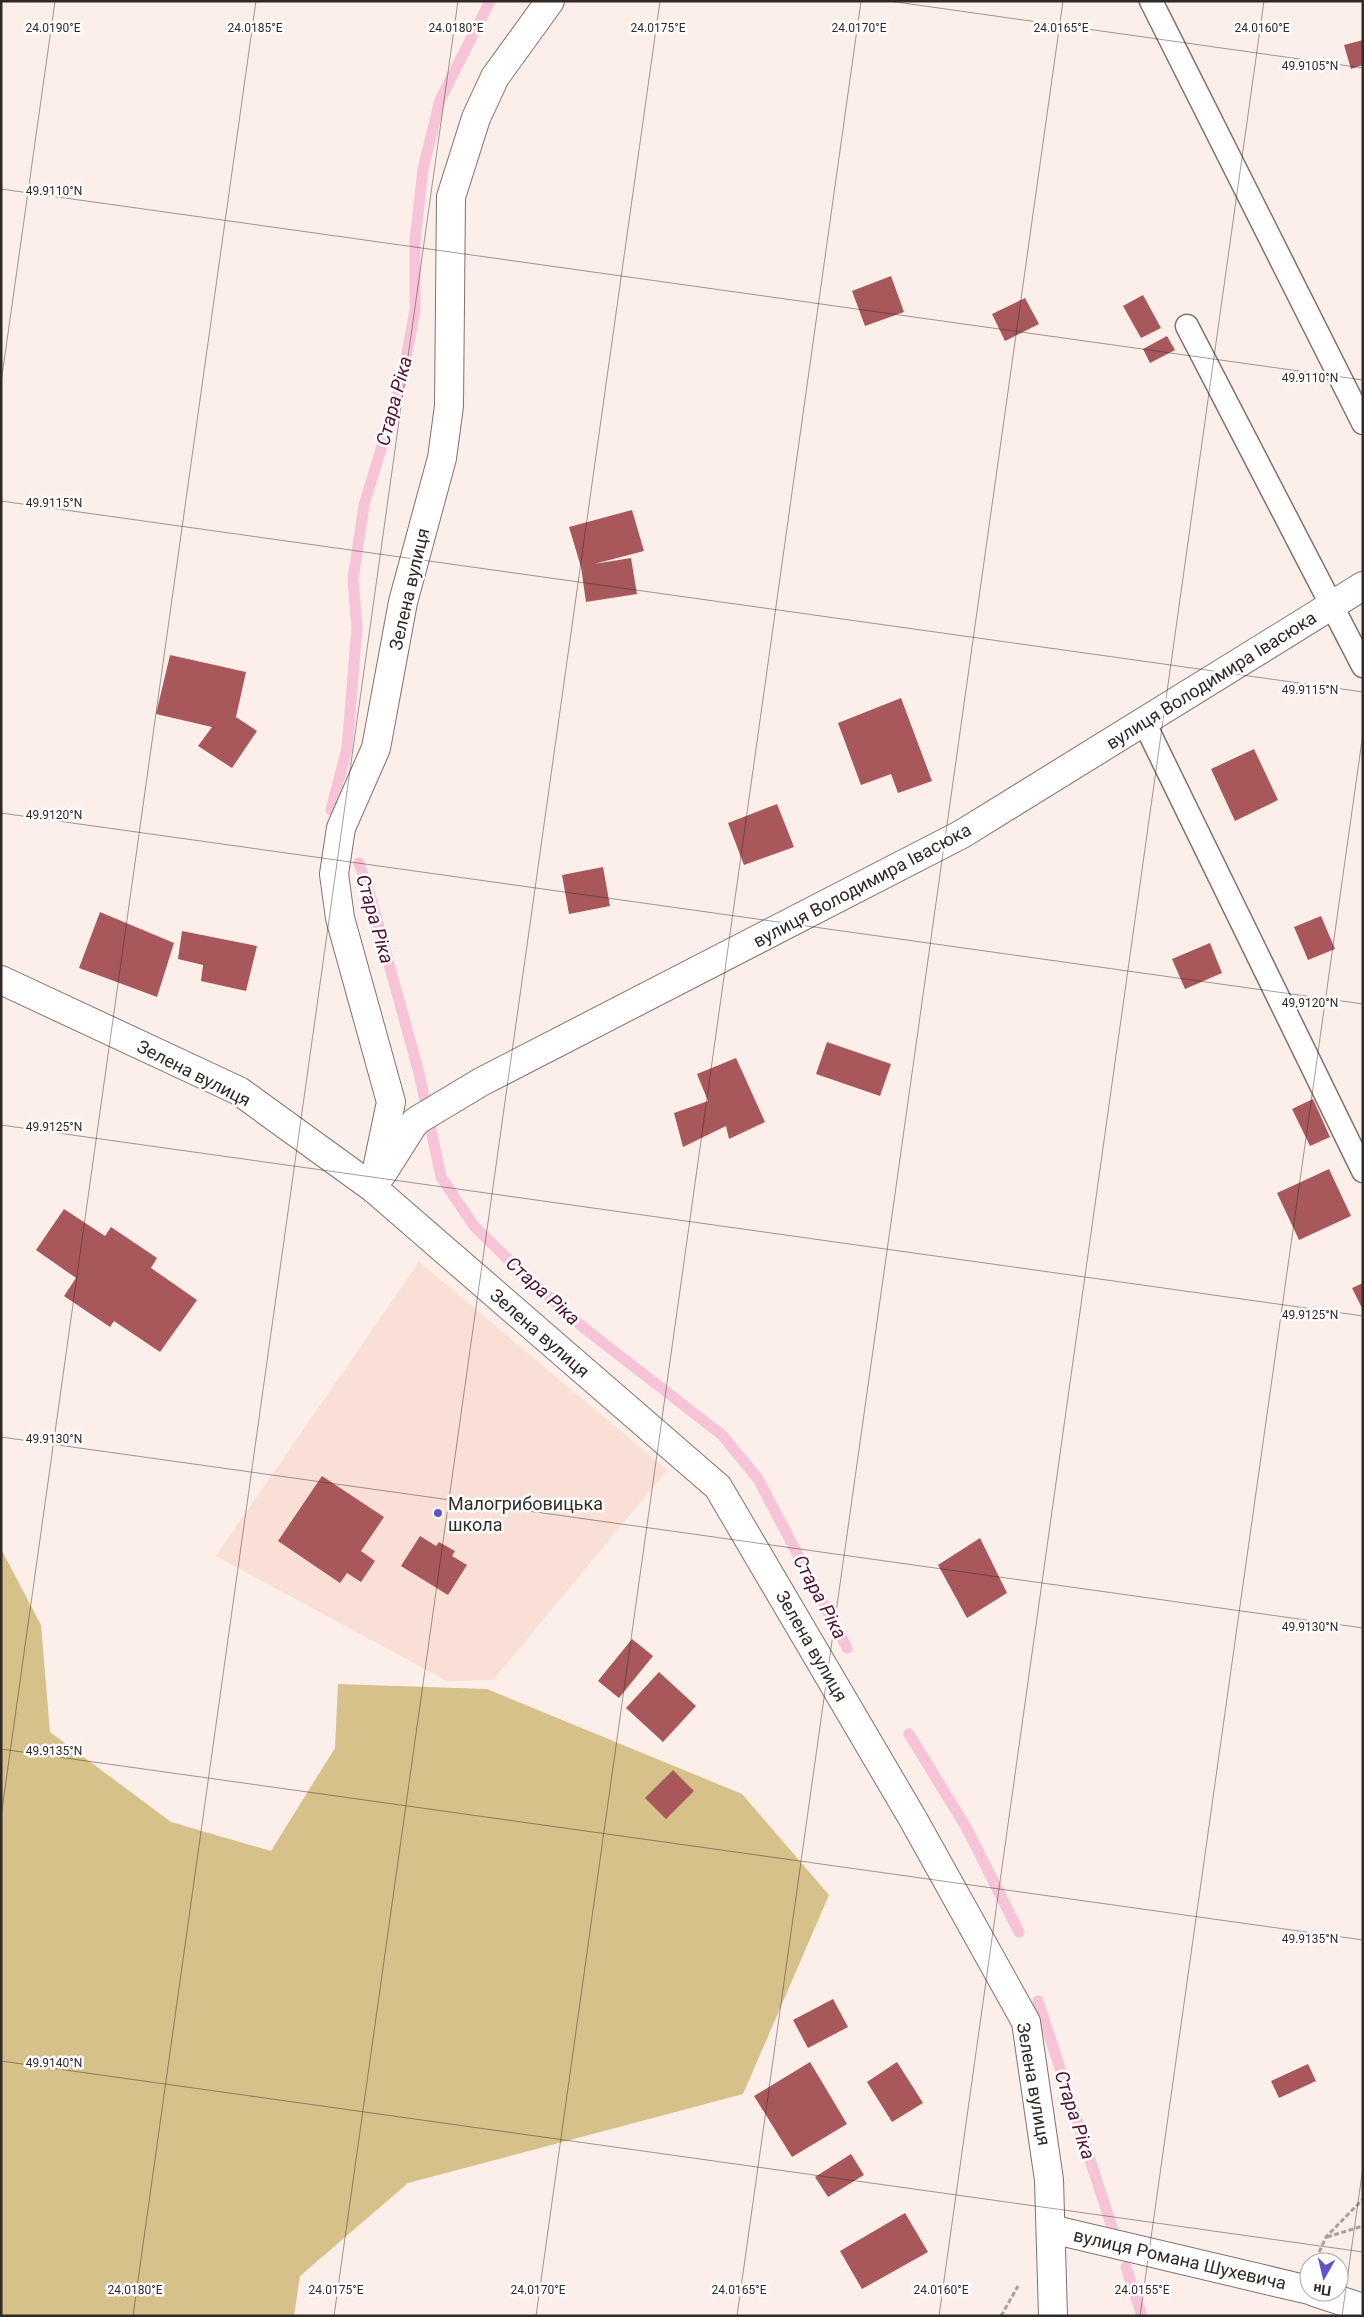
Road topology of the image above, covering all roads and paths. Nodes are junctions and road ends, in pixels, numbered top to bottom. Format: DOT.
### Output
graph roads {
  1 [pos="550,1"];
  2 [pos="1151,1"];
  3 [pos="1187,326"];
  4 [pos="1363,423"];
  5 [pos="1363,586"];
  6 [pos="1332,605"];
  7 [pos="1363,666"];
  8 [pos="1144,722"];
  9 [pos="1,980"];
  10 [pos="1363,1171"];
  11 [pos="374,1188"];
  12 [pos="1363,2199"];
  13 [pos="1363,2226"];
  14 [pos="1051,2228"];
  15 [pos="1326,2237"];
  16 [pos="1319,2252"];
  17 [pos="1299,2288"];
  18 [pos="1345,2302"];
  19 [pos="1363,2308"];
  20 [pos="1053,2316"];
  1 -- 11 [label="street, Зелена вулиця"];
  2 -- 4 [label="lane"];
  3 -- 6 [label="lane"];
  5 -- 6 [label="street, вулиця Володимира Івасюка"];
  6 -- 7 [label="lane"];
  6 -- 8 [label="street, вулиця Володимира Івасюка"];
  8 -- 10 [label="lane"];
  8 -- 11 [label="street, вулиця Володимира Івасюка"];
  9 -- 11 [label="street, Зелена вулиця"];
  11 -- 14 [label="street, Зелена вулиця"];
  12 -- 15 [label="path"];
  13 -- 15 [label="path"];
  14 -- 17 [label="street, вулиця Романа Шухевича"];
  14 -- 20 [label="street, Зелена вулиця"];
  15 -- 16 [label="path"];
  18 -- 19 [label="street"];
}
